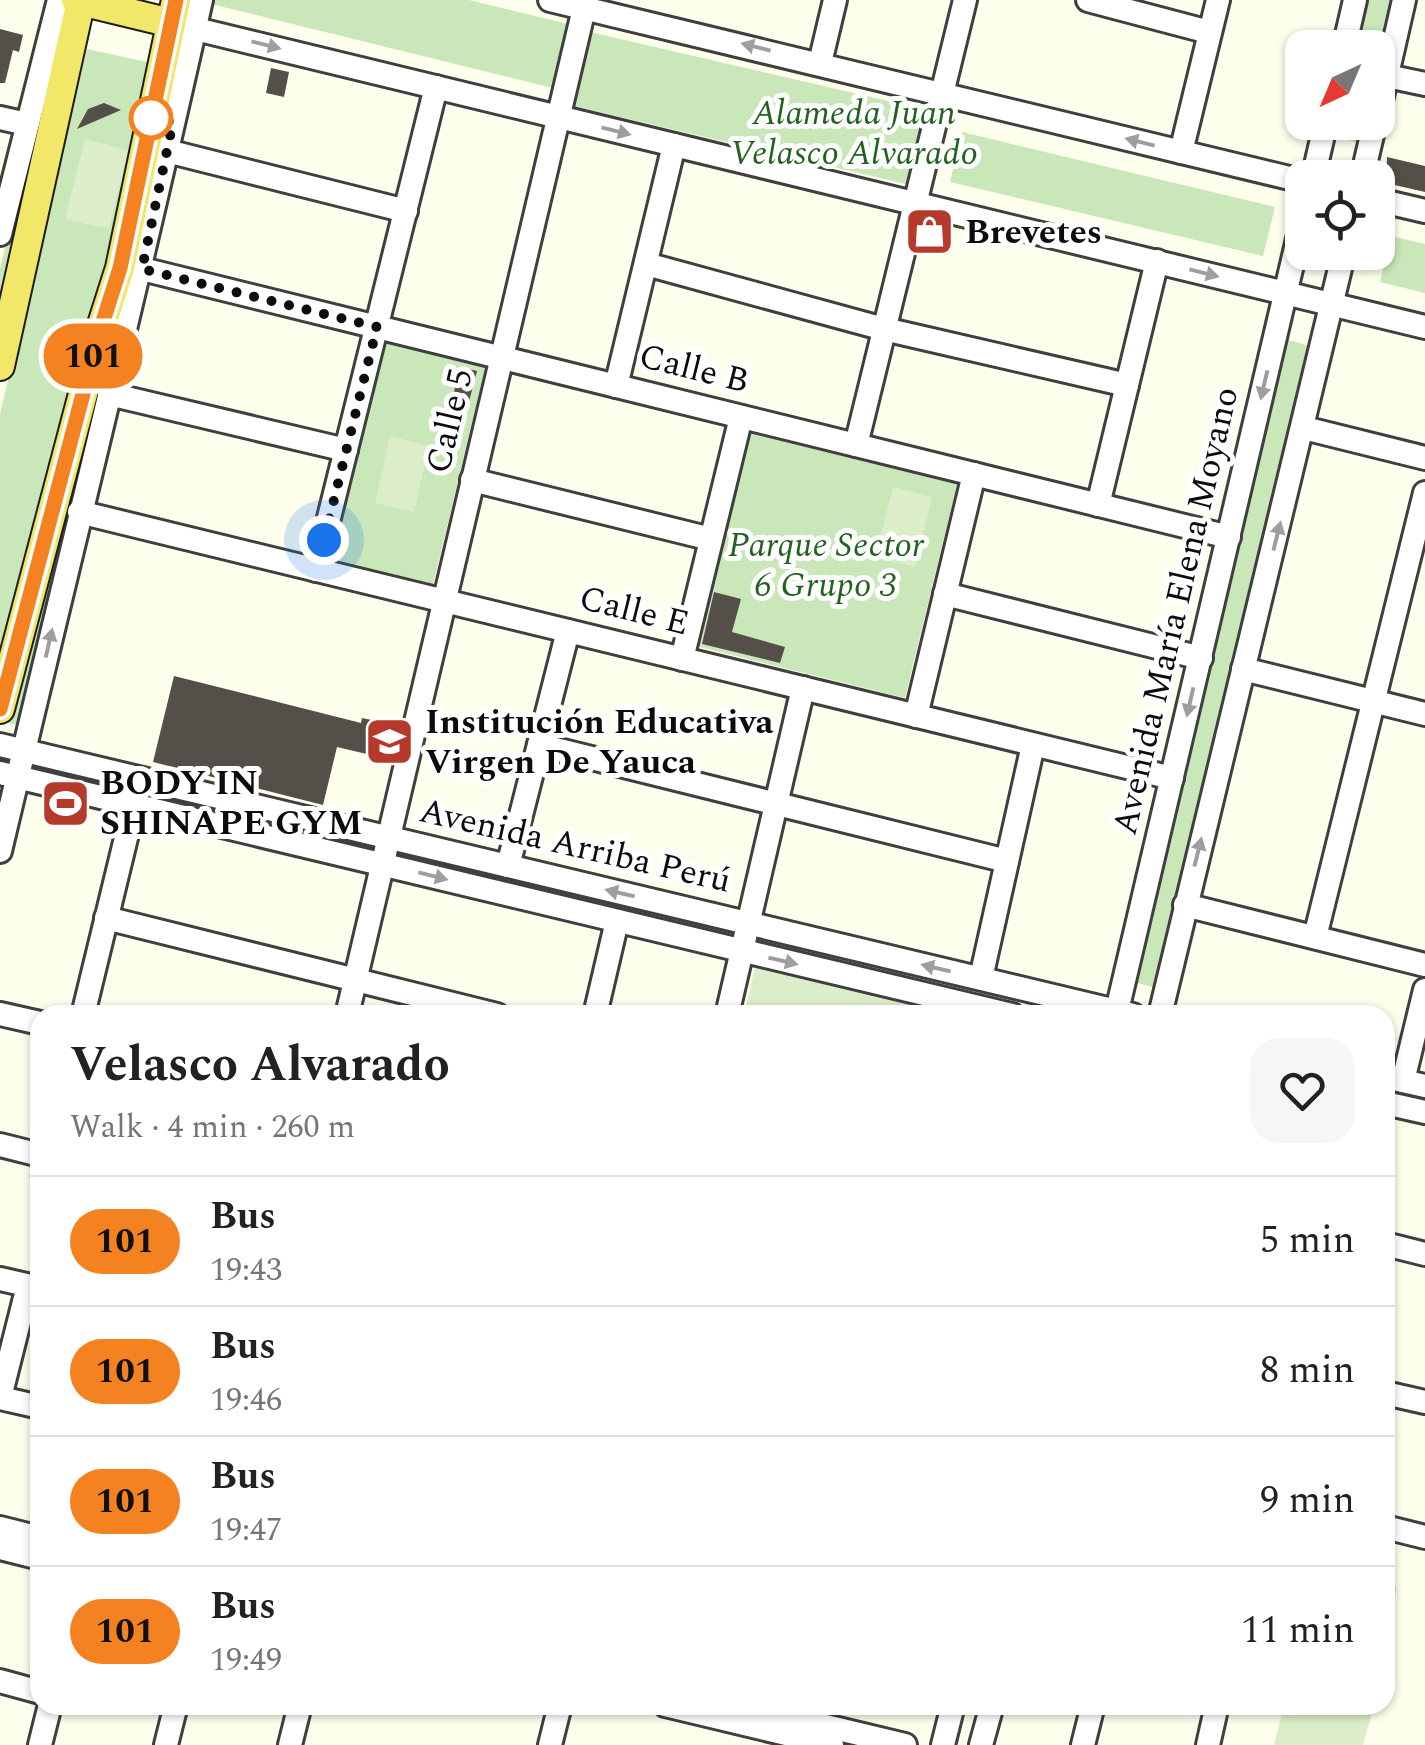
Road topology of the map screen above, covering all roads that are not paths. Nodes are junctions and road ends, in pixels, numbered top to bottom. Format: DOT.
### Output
graph roads {
  1 [pos="58,0"];
  2 [pos="80,0"];
  3 [pos="200,0"];
  4 [pos="550,0"];
  5 [pos="835,0"];
  6 [pos="965,0"];
  7 [pos="1088,0"];
  8 [pos="1218,0"];
  9 [pos="1355,0"];
  10 [pos="1404,0"];
  11 [pos="585,4"];
  12 [pos="181,17"];
  13 [pos="1348,30"];
  14 [pos="1209,32"];
  15 [pos="1395,40"];
  16 [pos="820,63"];
  17 [pos="1395,78"];
  18 [pos="1425,84"];
  19 [pos="436,87"];
  20 [pos="943,93"];
  21 [pos="558,116"];
  22 [pos="0,118"];
  23 [pos="27,124"];
  24 [pos="674,145"];
  25 [pos="167,151"];
  26 [pos="1180,152"];
  27 [pos="1285,177"];
  28 [pos="918,201"];
  29 [pos="1395,204"];
  30 [pos="406,211"];
  31 [pos="1425,211"];
  32 [pos="0,234"];
  33 [pos="1158,261"];
  34 [pos="646,264"];
  35 [pos="142,269"];
  36 [pos="1291,270"];
  37 [pos="1340,270"];
  38 [pos="1286,293"];
  39 [pos="1332,305"];
  40 [pos="377,327"];
  41 [pos="1425,327"];
  42 [pos="884,329"];
  43 [pos="500,357"];
  44 [pos="0,366"];
  45 [pos="1127,385"];
  46 [pos="616,386"];
  47 [pos="109,394"];
  48 [pos="741,417"];
  49 [pos="1304,428"];
  50 [pos="856,445"];
  51 [pos="346,450"];
  52 [pos="1425,458"];
  53 [pos="974,474"];
  54 [pos="472,480"];
  55 [pos="1425,493"];
  56 [pos="1098,505"];
  57 [pos="79,512"];
  58 [pos="1229,537"];
  59 [pos="712,538"];
  60 [pos="316,570"];
  61 [pos="945,594"];
  62 [pos="444,601"];
  63 [pos="568,631"];
  64 [pos="1201,658"];
  65 [pos="682,659"];
  66 [pos="1242,670"];
  67 [pos="803,688"];
  68 [pos="1373,701"];
  69 [pos="0,709"];
  70 [pos="1425,714"];
  71 [pos="916,716"];
  72 [pos="0,745"];
  73 [pos="539,745"];
  74 [pos="1033,745"];
  75 [pos="24,752"];
  76 [pos="9,775"];
  77 [pos="1172,778"];
  78 [pos="775,803"];
  79 [pos="134,805"];
  80 [pos="385,850"];
  81 [pos="0,851"];
  82 [pos="1007,861"];
  83 [pos="508,866"];
  84 [pos="1185,905"];
  85 [pos="106,918"];
  86 [pos="617,921"];
  87 [pos="746,923"];
  88 [pos="1315,938"];
  89 [pos="742,952"];
  90 [pos="1425,965"];
  91 [pos="980,978"];
  92 [pos="355,980"];
  93 [pos="1425,990"];
  94 [pos="85,1005"];
  95 [pos="349,1005"];
  96 [pos="456,1005"];
  97 [pos="596,1005"];
  98 [pos="729,1005"];
  99 [pos="969,1005"];
  100 [pos="1086,1005"];
  101 [pos="1124,1005"];
  102 [pos="1162,1005"];
  103 [pos="0,1014"];
  104 [pos="30,1022"];
  105 [pos="1404,1081"];
  106 [pos="1395,1105"];
  107 [pos="1425,1112"];
  108 [pos="0,1145"];
  109 [pos="30,1152"];
  110 [pos="1395,1246"];
  111 [pos="1425,1254"];
  112 [pos="0,1279"];
  113 [pos="30,1286"];
  114 [pos="30,1300"];
  115 [pos="1395,1395"];
  116 [pos="0,1397"];
  117 [pos="1425,1402"];
  118 [pos="30,1405"];
  119 [pos="0,1528"];
  120 [pos="1395,1530"];
  121 [pos="30,1536"];
  122 [pos="1425,1537"];
  123 [pos="0,1548"];
  124 [pos="30,1556"];
  125 [pos="0,1681"];
  126 [pos="30,1689"];
  127 [pos="48,1715"];
  128 [pos="174,1715"];
  129 [pos="300,1715"];
  130 [pos="558,1715"];
  131 [pos="703,1715"];
  132 [pos="780,1715"];
  133 [pos="951,1715"];
  134 [pos="990,1715"];
  135 [pos="1090,1715"];
  136 [pos="1215,1715"];
  137 [pos="803,1742"];
  138 [pos="299,1743"];
  139 [pos="40,1745"];
  140 [pos="166,1745"];
  141 [pos="550,1745"];
  142 [pos="832,1745"];
  143 [pos="905,1745"];
  144 [pos="944,1745"];
  145 [pos="982,1745"];
  146 [pos="1083,1745"];
  147 [pos="1208,1745"];
  1 -- 23 [label="street"];
  2 -- 12 [label="main road"];
  2 -- 44 [label="main road"];
  3 -- 12 [label="street"];
  4 -- 11 [label="street"];
  5 -- 16 [label="street"];
  6 -- 20 [label="street"];
  7 -- 14 [label="street"];
  8 -- 14 [label="street"];
  9 -- 13 [label="street"];
  10 -- 15 [label="street"];
  16 -- 11 [label="street, one-way"];
  11 -- 21 [label="street, Calle 5"];
  12 -- 19 [label="street, one-way"];
  12 -- 25 [label="street"];
  12 -- 69 [label="main road"];
  14 -- 26 [label="street"];
  16 -- 20 [label="street"];
  17 -- 18 [label="street"];
  19 -- 21 [label="street"];
  19 -- 30 [label="street"];
  26 -- 20 [label="street, one-way"];
  20 -- 28 [label="street"];
  21 -- 24 [label="street, one-way"];
  21 -- 43 [label="street, Calle 5"];
  22 -- 23 [label="street"];
  23 -- 32 [label="street"];
  24 -- 28 [label="street"];
  24 -- 34 [label="street"];
  25 -- 30 [label="street"];
  25 -- 35 [label="street"];
  26 -- 27 [label="street"];
  28 -- 33 [label="street"];
  28 -- 42 [label="street"];
  29 -- 31 [label="street"];
  30 -- 40 [label="street"];
  33 -- 38 [label="street, one-way"];
  33 -- 45 [label="street"];
  34 -- 42 [label="street"];
  34 -- 46 [label="street"];
  35 -- 40 [label="street, Calle B"];
  35 -- 47 [label="street"];
  36 -- 38 [label="street, Avenida María Elena Moyano"];
  37 -- 39 [label="street"];
  38 -- 39 [label="street"];
  38 -- 58 [label="street, Avenida María Elena Moyano, one-way"];
  39 -- 41 [label="street"];
  39 -- 49 [label="street"];
  40 -- 43 [label="street, Calle B"];
  40 -- 51 [label="street"];
  42 -- 45 [label="street"];
  42 -- 50 [label="street"];
  43 -- 46 [label="street, Calle B"];
  43 -- 54 [label="street, Calle 5"];
  45 -- 56 [label="street"];
  46 -- 48 [label="street, Calle B"];
  47 -- 51 [label="street"];
  47 -- 57 [label="street"];
  48 -- 50 [label="street, Calle B"];
  48 -- 59 [label="street"];
  49 -- 52 [label="street"];
  66 -- 49 [label="street, one-way"];
  50 -- 53 [label="street, Calle B"];
  51 -- 60 [label="street"];
  53 -- 56 [label="street, Calle B"];
  53 -- 61 [label="street"];
  54 -- 59 [label="street"];
  54 -- 62 [label="street, Calle 5"];
  55 -- 68 [label="street"];
  56 -- 58 [label="street, Calle B"];
  57 -- 60 [label="street, Calle E"];
  75 -- 57 [label="street, one-way"];
  58 -- 64 [label="street, Avenida María Elena Moyano"];
  59 -- 65 [label="street"];
  60 -- 62 [label="street, Calle E"];
  61 -- 64 [label="street"];
  61 -- 71 [label="street"];
  62 -- 63 [label="street, Calle E"];
  62 -- 80 [label="street, Calle 5"];
  63 -- 65 [label="street, Calle E"];
  63 -- 73 [label="street"];
  64 -- 77 [label="street, Avenida María Elena Moyano, one-way"];
  65 -- 67 [label="street, Calle E"];
  66 -- 68 [label="street"];
  84 -- 66 [label="street, one-way"];
  67 -- 71 [label="street, Calle E"];
  67 -- 78 [label="street"];
  68 -- 70 [label="street"];
  68 -- 88 [label="street"];
  71 -- 74 [label="street, Calle E"];
  72 -- 75 [label="street, Avenida Arriba Perú"];
  73 -- 78 [label="street"];
  73 -- 83 [label="street"];
  74 -- 77 [label="street, Calle E"];
  74 -- 82 [label="street"];
  75 -- 76 [label="street"];
  75 -- 80 [label="street, Avenida Arriba Perú"];
  76 -- 79 [label="street, Avenida Arriba Perú"];
  76 -- 81 [label="street"];
  77 -- 101 [label="street, Avenida María Elena Moyano"];
  78 -- 82 [label="street"];
  78 -- 87 [label="street"];
  79 -- 80 [label="street, Avenida Arriba Perú"];
  79 -- 85 [label="street"];
  80 -- 83 [label="street, Avenida Arriba Perú"];
  80 -- 86 [label="street, Avenida Arriba Perú, one-way"];
  80 -- 92 [label="street, Calle 5"];
  82 -- 91 [label="street"];
  87 -- 83 [label="street, Avenida Arriba Perú, one-way"];
  84 -- 88 [label="street"];
  84 -- 102 [label="street"];
  85 -- 92 [label="street"];
  85 -- 94 [label="street"];
  86 -- 89 [label="street, Avenida Arriba Perú"];
  86 -- 97 [label="street"];
  87 -- 89 [label="street"];
  91 -- 87 [label="street, Avenida Arriba Perú, one-way"];
  88 -- 90 [label="street"];
  89 -- 98 [label="street"];
  89 -- 99 [label="street, Avenida Arriba Perú, one-way"];
  91 -- 100 [label="street, Avenida Arriba Perú"];
  92 -- 95 [label="street, Calle 5"];
  92 -- 96 [label="street"];
  93 -- 105 [label="street"];
  103 -- 104 [label="street"];
  106 -- 107 [label="street"];
  108 -- 109 [label="street"];
  110 -- 111 [label="street"];
  112 -- 113 [label="street"];
  114 -- 116 [label="street"];
  115 -- 117 [label="street"];
  116 -- 118 [label="street"];
  119 -- 121 [label="street"];
  120 -- 122 [label="street"];
  123 -- 124 [label="street"];
  125 -- 126 [label="street"];
  127 -- 139 [label="street"];
  128 -- 140 [label="street"];
  129 -- 138 [label="street"];
  130 -- 141 [label="street"];
  131 -- 137 [label="street"];
  132 -- 143 [label="street"];
  133 -- 144 [label="street"];
  134 -- 145 [label="street"];
  135 -- 146 [label="street"];
  136 -- 147 [label="street"];
  137 -- 142 [label="street"];
}
